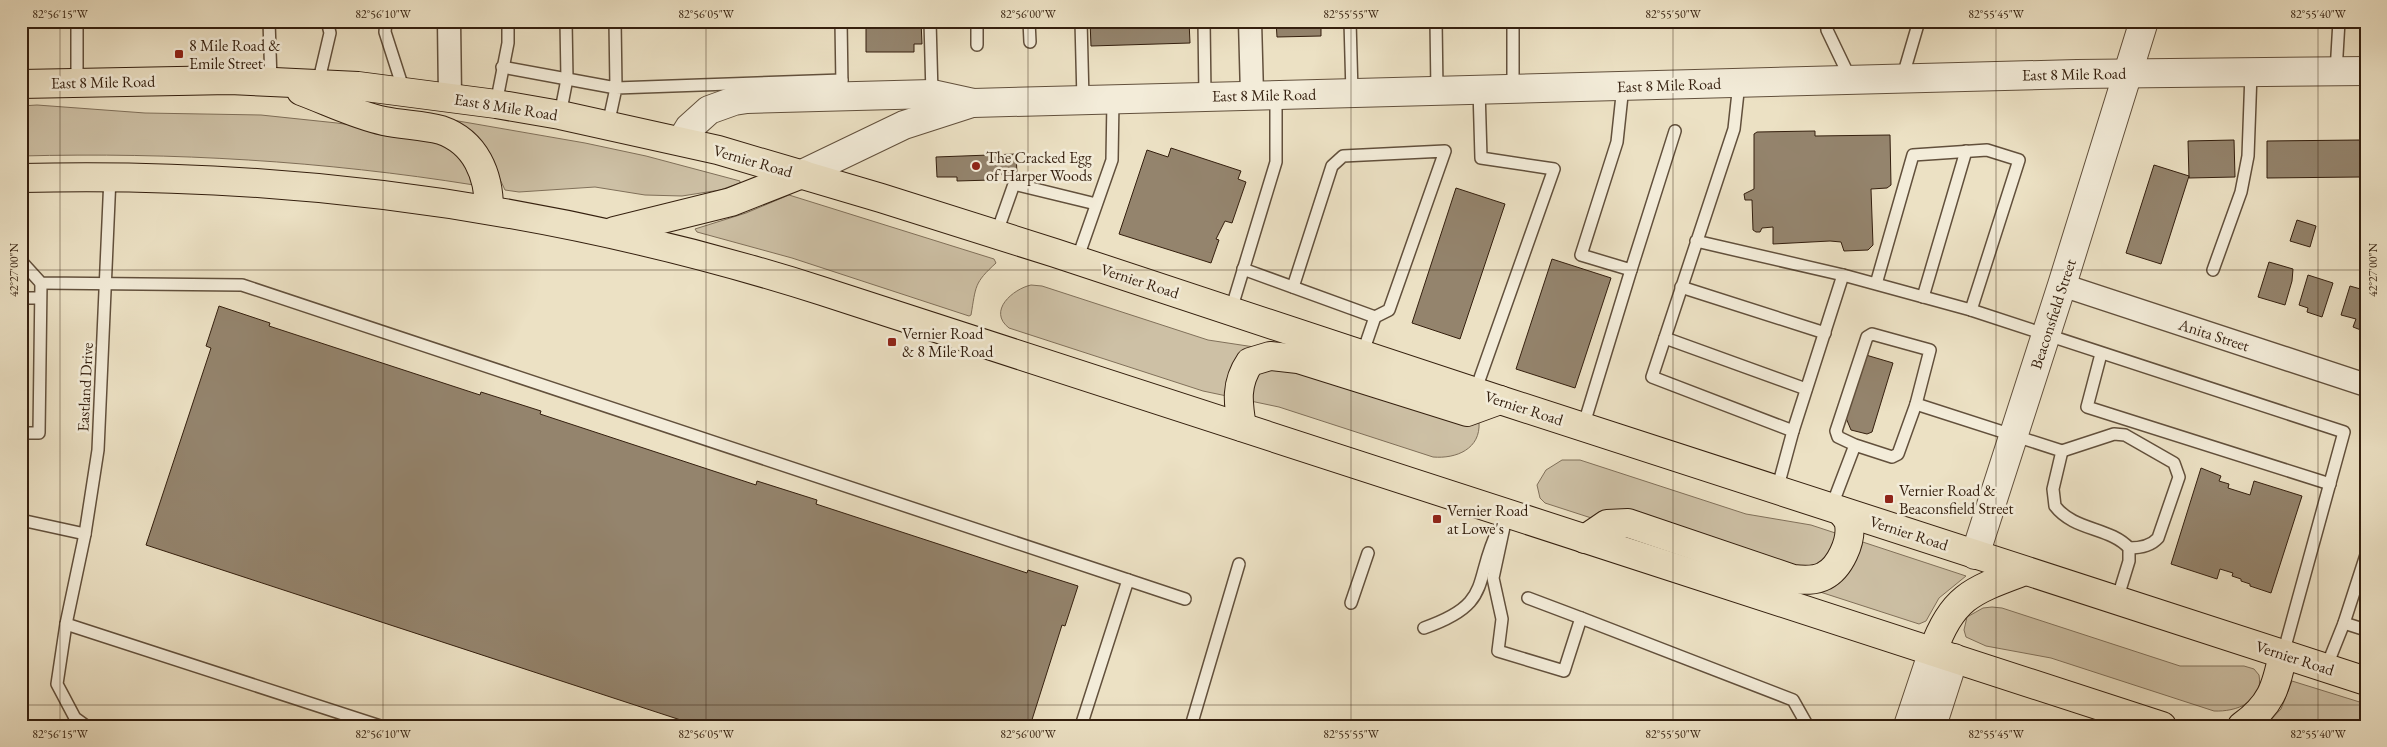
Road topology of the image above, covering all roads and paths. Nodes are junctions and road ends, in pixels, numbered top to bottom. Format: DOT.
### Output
graph roads {
  1 [pos="77,21"];
  2 [pos="269,21"];
  3 [pos="327,21"];
  4 [pos="386,21"];
  5 [pos="449,21"];
  6 [pos="508,21"];
  7 [pos="566,21"];
  8 [pos="616,21"];
  9 [pos="841,21"];
  10 [pos="930,21"];
  11 [pos="977,21"];
  12 [pos="1029,21"];
  13 [pos="1081,21"];
  14 [pos="1204,21"];
  15 [pos="1250,21"];
  16 [pos="1350,21"];
  17 [pos="1436,21"];
  18 [pos="1512,21"];
  19 [pos="1826,21"];
  20 [pos="1919,21"];
  21 [pos="2144,21"];
  22 [pos="2339,21"];
  23 [pos="1030,42"];
  24 [pos="977,45"];
  25 [pos="502,67"];
  26 [pos="2366,71"];
  27 [pos="2251,72"];
  28 [pos="2336,72"];
  29 [pos="2127,73"];
  30 [pos="1902,78"];
  31 [pos="568,79"];
  32 [pos="1851,80"];
  33 [pos="271,81"];
  34 [pos="77,83"];
  35 [pos="1739,83"];
  36 [pos="21,84"];
  37 [pos="318,84"];
  38 [pos="1623,86"];
  39 [pos="616,88"];
  40 [pos="842,88"];
  41 [pos="1513,89"];
  42 [pos="1480,90"];
  43 [pos="404,91"];
  44 [pos="1437,91"];
  45 [pos="1352,93"];
  46 [pos="932,94"];
  47 [pos="1205,96"];
  48 [pos="1264,96"];
  49 [pos="450,97"];
  50 [pos="1083,100"];
  51 [pos="1114,100"];
  52 [pos="973,103"];
  53 [pos="496,104"];
  54 [pos="560,115"];
  55 [pos="608,125"];
  56 [pos="1675,130"];
  57 [pos="681,141"];
  58 [pos="1966,151"];
  59 [pos="802,174"];
  60 [pos="110,176"];
  61 [pos="21,178"];
  62 [pos="1096,204"];
  63 [pos="489,209"];
  64 [pos="608,233"];
  65 [pos="996,235"];
  66 [pos="1696,241"];
  67 [pos="1077,260"];
  68 [pos="21,261"];
  69 [pos="1243,269"];
  70 [pos="1631,270"];
  71 [pos="2213,270"];
  72 [pos="1843,276"];
  73 [pos="40,283"];
  74 [pos="107,284"];
  75 [pos="1876,284"];
  76 [pos="2062,286"];
  77 [pos="1294,287"];
  78 [pos="1681,287"];
  79 [pos="1923,297"];
  80 [pos="21,298"];
  81 [pos="40,298"];
  82 [pos="1230,310"];
  83 [pos="1971,310"];
  84 [pos="1374,317"];
  85 [pos="1825,333"];
  86 [pos="2046,334"];
  87 [pos="1665,338"];
  88 [pos="2101,354"];
  89 [pos="1362,355"];
  90 [pos="2366,385"];
  91 [pos="1806,389"];
  92 [pos="1487,396"];
  93 [pos="1916,404"];
  94 [pos="1242,427"];
  95 [pos="1583,427"];
  96 [pos="1792,431"];
  97 [pos="21,433"];
  98 [pos="2014,436"];
  99 [pos="1855,445"];
  100 [pos="2062,451"];
  101 [pos="2330,484"];
  102 [pos="1778,490"];
  103 [pos="1836,509"];
  104 [pos="1507,514"];
  105 [pos="21,520"];
  106 [pos="85,534"];
  107 [pos="1585,539"];
  108 [pos="2129,548"];
  109 [pos="1368,553"];
  110 [pos="1975,554"];
  111 [pos="2366,555"];
  112 [pos="1239,564"];
  113 [pos="2026,571"];
  114 [pos="1128,580"];
  115 [pos="1528,598"];
  116 [pos="1185,599"];
  117 [pos="2117,601"];
  118 [pos="1351,602"];
  119 [pos="1581,618"];
  120 [pos="2344,623"];
  121 [pos="66,624"];
  122 [pos="1424,628"];
  123 [pos="2366,630"];
  124 [pos="2283,654"];
  125 [pos="1943,655"];
  126 [pos="2326,668"];
  127 [pos="2366,681"];
  128 [pos="86,726"];
  129 [pos="380,726"];
  130 [pos="1081,726"];
  131 [pos="1191,726"];
  132 [pos="1806,726"];
  133 [pos="1908,726"];
  134 [pos="1932,726"];
  135 [pos="2162,726"];
  136 [pos="2242,726"];
  1 -- 34 [label="lane"];
  2 -- 33 [label="lane"];
  3 -- 37 [label="lane"];
  4 -- 43 [label="lane"];
  5 -- 49 [label="street"];
  6 -- 25 [label="lane"];
  7 -- 31 [label="lane"];
  8 -- 39 [label="lane"];
  9 -- 40 [label="lane"];
  10 -- 46 [label="lane"];
  11 -- 24 [label="lane"];
  12 -- 23 [label="lane"];
  13 -- 50 [label="lane"];
  14 -- 47 [label="lane"];
  15 -- 48 [label="street"];
  16 -- 45 [label="lane"];
  17 -- 44 [label="lane"];
  18 -- 41 [label="lane"];
  19 -- 32 [label="lane"];
  20 -- 30 [label="lane"];
  21 -- 29 [label="street, Beaconsfield Street"];
  22 -- 28 [label="lane"];
  25 -- 31 [label="lane"];
  25 -- 53 [label="lane"];
  26 -- 28 [label="street, East 8 Mile Road"];
  27 -- 28 [label="street, East 8 Mile Road"];
  27 -- 29 [label="street, East 8 Mile Road"];
  27 -- 71 [label="lane"];
  29 -- 30 [label="street, East 8 Mile Road"];
  29 -- 76 [label="street, Beaconsfield Street"];
  30 -- 32 [label="street, East 8 Mile Road"];
  31 -- 39 [label="lane"];
  31 -- 54 [label="lane"];
  32 -- 35 [label="street, East 8 Mile Road"];
  33 -- 34 [label="highway, East 8 Mile Road"];
  33 -- 37 [label="highway, East 8 Mile Road"];
  33 -- 63 [label="highway"];
  34 -- 36 [label="highway, East 8 Mile Road"];
  35 -- 38 [label="street, East 8 Mile Road"];
  35 -- 66 [label="lane"];
  37 -- 43 [label="highway, East 8 Mile Road"];
  38 -- 41 [label="street, East 8 Mile Road"];
  38 -- 70 [label="lane"];
  39 -- 40 [label="lane"];
  39 -- 55 [label="lane"];
  40 -- 46 [label="street, East 8 Mile Road"];
  40 -- 57 [label="street, East 8 Mile Road"];
  41 -- 42 [label="street, East 8 Mile Road"];
  42 -- 44 [label="street, East 8 Mile Road"];
  42 -- 92 [label="lane"];
  43 -- 49 [label="highway, East 8 Mile Road"];
  44 -- 45 [label="street, East 8 Mile Road"];
  45 -- 48 [label="street, East 8 Mile Road"];
  46 -- 52 [label="street, East 8 Mile Road"];
  47 -- 48 [label="street, East 8 Mile Road"];
  47 -- 51 [label="street, East 8 Mile Road"];
  48 -- 69 [label="lane"];
  49 -- 53 [label="highway, East 8 Mile Road"];
  50 -- 51 [label="street, East 8 Mile Road"];
  50 -- 52 [label="street, East 8 Mile Road"];
  51 -- 62 [label="lane"];
  52 -- 59 [label="street, East 8 Mile Road"];
  53 -- 54 [label="highway, East 8 Mile Road"];
  54 -- 55 [label="highway, East 8 Mile Road"];
  55 -- 57 [label="highway, East 8 Mile Road"];
  56 -- 70 [label="lane"];
  57 -- 59 [label="highway, Vernier Road"];
  58 -- 75 [label="lane"];
  58 -- 79 [label="lane"];
  58 -- 83 [label="lane"];
  59 -- 64 [label="highway"];
  59 -- 65 [label="highway, Vernier Road"];
  60 -- 61 [label="highway"];
  60 -- 63 [label="highway"];
  60 -- 74 [label="lane, Eastland Drive"];
  62 -- 65 [label="lane"];
  62 -- 67 [label="lane"];
  63 -- 64 [label="highway"];
  64 -- 94 [label="highway"];
  65 -- 67 [label="highway, Vernier Road"];
  66 -- 72 [label="lane"];
  66 -- 78 [label="lane"];
  67 -- 82 [label="highway, Vernier Road"];
  68 -- 73 [label="lane"];
  69 -- 77 [label="lane"];
  69 -- 82 [label="lane"];
  70 -- 95 [label="lane"];
  72 -- 75 [label="lane"];
  72 -- 85 [label="lane"];
  73 -- 74 [label="lane"];
  73 -- 81 [label="lane"];
  74 -- 106 [label="lane, Eastland Drive"];
  74 -- 114 [label="lane"];
  75 -- 79 [label="lane"];
  76 -- 86 [label="street, Beaconsfield Street"];
  76 -- 90 [label="street, Anita Street"];
  77 -- 84 [label="lane"];
  77 -- 84 [label="lane"];
  78 -- 85 [label="lane"];
  78 -- 87 [label="lane"];
  79 -- 83 [label="lane"];
  80 -- 81 [label="lane"];
  81 -- 97 [label="lane"];
  82 -- 89 [label="highway, Vernier Road"];
  83 -- 86 [label="lane"];
  84 -- 89 [label="lane"];
  85 -- 91 [label="lane"];
  86 -- 88 [label="lane"];
  86 -- 98 [label="street, Beaconsfield Street"];
  87 -- 91 [label="lane"];
  87 -- 96 [label="lane"];
  88 -- 101 [label="lane"];
  88 -- 101 [label="lane"];
  89 -- 92 [label="highway, Vernier Road"];
  91 -- 96 [label="lane"];
  92 -- 94 [label="highway"];
  92 -- 95 [label="highway, Vernier Road"];
  93 -- 98 [label="lane"];
  93 -- 99 [label="lane"];
  93 -- 99 [label="lane"];
  94 -- 104 [label="highway"];
  95 -- 102 [label="highway, Vernier Road"];
  96 -- 102 [label="lane"];
  98 -- 100 [label="lane"];
  98 -- 110 [label="street, Beaconsfield Street"];
  99 -- 103 [label="lane"];
  100 -- 108 [label="lane"];
  100 -- 108 [label="lane"];
  101 -- 124 [label="lane"];
  102 -- 103 [label="highway, Vernier Road"];
  103 -- 107 [label="highway"];
  103 -- 110 [label="highway, Vernier Road"];
  104 -- 107 [label="highway"];
  104 -- 119 [label="lane"];
  104 -- 122 [label="lane"];
  105 -- 106 [label="lane"];
  106 -- 121 [label="lane, Eastland Drive"];
  107 -- 125 [label="highway"];
  108 -- 117 [label="lane"];
  109 -- 118 [label="lane"];
  110 -- 113 [label="highway, Vernier Road"];
  111 -- 120 [label="lane"];
  112 -- 131 [label="lane"];
  113 -- 117 [label="highway, Vernier Road"];
  113 -- 125 [label="highway"];
  114 -- 116 [label="lane"];
  114 -- 130 [label="lane"];
  115 -- 119 [label="lane"];
  117 -- 124 [label="highway, Vernier Road"];
  119 -- 132 [label="lane"];
  120 -- 123 [label="lane"];
  120 -- 126 [label="lane"];
  121 -- 128 [label="lane, Eastland Drive"];
  121 -- 129 [label="lane"];
  124 -- 126 [label="highway, Vernier Road"];
  124 -- 136 [label="highway"];
  125 -- 133 [label="street"];
  125 -- 134 [label="street"];
  125 -- 135 [label="highway"];
  126 -- 127 [label="highway, Vernier Road"];
}
